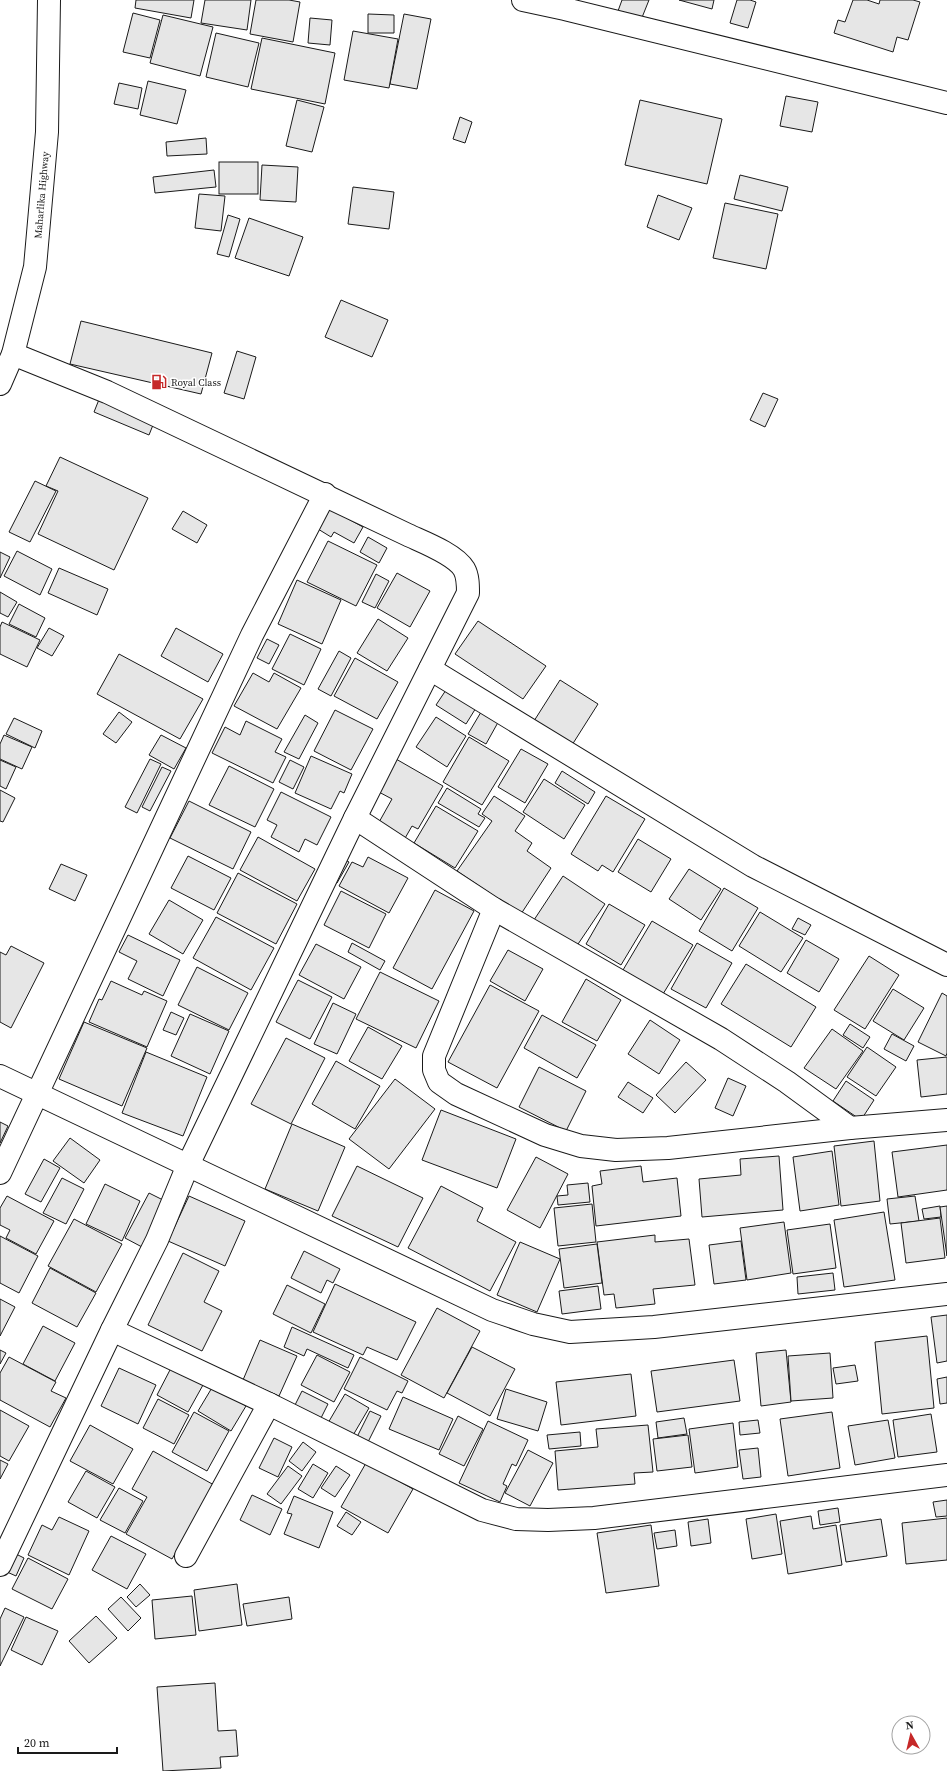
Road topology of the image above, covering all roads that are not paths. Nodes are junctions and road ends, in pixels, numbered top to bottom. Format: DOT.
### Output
graph roads {
  1 [pos="49,0"];
  2 [pos="523,0"];
  3 [pos="947,103"];
  4 [pos="13,354"];
  5 [pos="0,384"];
  6 [pos="325,494"];
  7 [pos="430,669"];
  8 [pos="355,818"];
  9 [pos="494,909"];
  10 [pos="947,965"];
  11 [pos="0,1076"];
  12 [pos="37,1092"];
  13 [pos="947,1120"];
  14 [pos="850,1128"];
  15 [pos="188,1165"];
  16 [pos="0,1173"];
  17 [pos="947,1294"];
  18 [pos="112,1330"];
  19 [pos="269,1404"];
  20 [pos="947,1475"];
  21 [pos="186,1556"];
  22 [pos="0,1565"];
  1 -- 4 [label="street, Maharlika Highway"];
  2 -- 3 [label="street"];
  4 -- 5 [label="street, Maharlika Highway"];
  4 -- 6 [label="street"];
  6 -- 7 [label="street"];
  6 -- 12 [label="street"];
  7 -- 8 [label="street"];
  7 -- 10 [label="street"];
  8 -- 9 [label="street"];
  8 -- 15 [label="street"];
  9 -- 14 [label="street"];
  9 -- 14 [label="street"];
  11 -- 12 [label="street"];
  12 -- 15 [label="street"];
  12 -- 16 [label="street"];
  13 -- 14 [label="street"];
  15 -- 17 [label="street"];
  15 -- 18 [label="street"];
  18 -- 19 [label="street"];
  18 -- 22 [label="street"];
  19 -- 20 [label="street"];
  19 -- 21 [label="street"];
}
